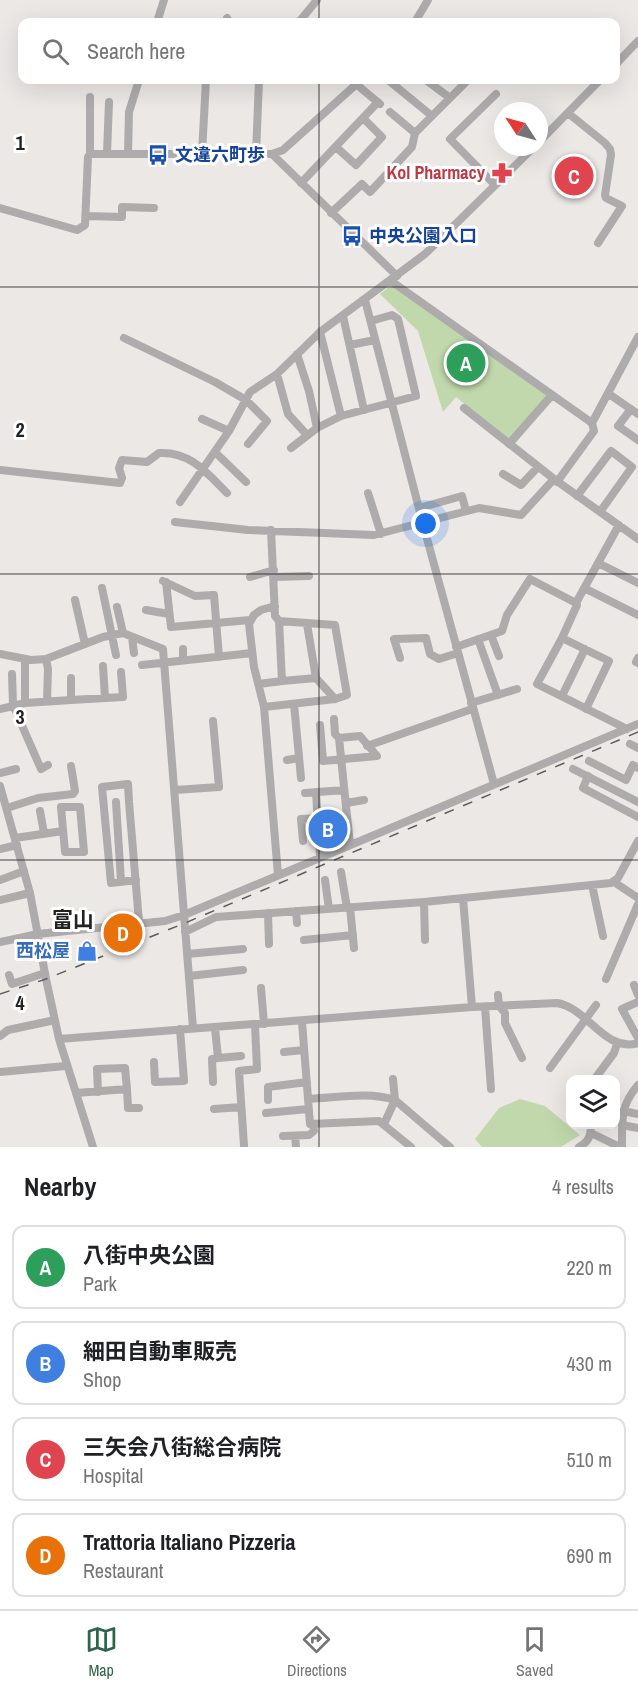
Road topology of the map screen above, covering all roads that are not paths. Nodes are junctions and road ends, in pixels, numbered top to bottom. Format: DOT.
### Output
graph roads {
  1 [pos="164,0"];
  2 [pos="317,0"];
  3 [pos="428,0"];
  4 [pos="158,18"];
  5 [pos="302,18"];
  6 [pos="418,18"];
  7 [pos="638,41"];
  8 [pos="620,59"];
  9 [pos="138,84"];
  10 [pos="206,84"];
  11 [pos="259,84"];
  12 [pos="356,84"];
  13 [pos="360,84"];
  14 [pos="393,84"];
  15 [pos="435,84"];
  16 [pos="464,84"];
  17 [pos="596,84"];
  18 [pos="496,94"];
  19 [pos="90,97"];
  20 [pos="450,98"];
  21 [pos="109,102"];
  22 [pos="390,112"];
  23 [pos="568,113"];
  24 [pos="432,116"];
  25 [pos="363,118"];
  26 [pos="415,133"];
  27 [pos="548,133"];
  28 [pos="336,147"];
  29 [pos="107,153"];
  30 [pos="128,153"];
  31 [pos="202,153"];
  32 [pos="90,154"];
  33 [pos="256,154"];
  34 [pos="272,154"];
  35 [pos="525,156"];
  36 [pos="301,183"];
  37 [pos="495,185"];
  38 [pos="0,208"];
  39 [pos="154,208"];
  40 [pos="331,213"];
  41 [pos="87,216"];
  42 [pos="598,243"];
  43 [pos="394,278"];
  44 [pos="365,300"];
  45 [pos="343,316"];
  46 [pos="371,321"];
  47 [pos="320,332"];
  48 [pos="638,337"];
  49 [pos="124,338"];
  50 [pos="375,340"];
  51 [pos="350,345"];
  52 [pos="297,354"];
  53 [pos="277,374"];
  54 [pos="609,394"];
  55 [pos="552,395"];
  56 [pos="246,400"];
  57 [pos="391,403"];
  58 [pos="465,408"];
  59 [pos="364,410"];
  60 [pos="635,411"];
  61 [pos="341,416"];
  62 [pos="202,419"];
  63 [pos="592,423"];
  64 [pos="317,428"];
  65 [pos="229,431"];
  66 [pos="307,435"];
  67 [pos="638,440"];
  68 [pos="248,444"];
  69 [pos="509,444"];
  70 [pos="291,448"];
  71 [pos="215,452"];
  72 [pos="538,467"];
  73 [pos="0,470"];
  74 [pos="203,470"];
  75 [pos="503,474"];
  76 [pos="556,481"];
  77 [pos="246,482"];
  78 [pos="227,493"];
  79 [pos="368,493"];
  80 [pos="578,496"];
  81 [pos="180,502"];
  82 [pos="419,508"];
  83 [pos="466,511"];
  84 [pos="600,512"];
  85 [pos="175,522"];
  86 [pos="423,524"];
  87 [pos="619,525"];
  88 [pos="272,530"];
  89 [pos="381,534"];
  90 [pos="638,539"];
  91 [pos="598,563"];
  92 [pos="274,574"];
  93 [pos="309,576"];
  94 [pos="250,577"];
  95 [pos="638,583"];
  96 [pos="102,588"];
  97 [pos="584,588"];
  98 [pos="75,600"];
  99 [pos="576,603"];
  100 [pos="275,606"];
  101 [pos="117,607"];
  102 [pos="146,610"];
  103 [pos="637,612"];
  104 [pos="169,614"];
  105 [pos="250,620"];
  106 [pos="279,621"];
  107 [pos="217,623"];
  108 [pos="307,624"];
  109 [pos="123,633"];
  110 [pos="112,635"];
  111 [pos="491,635"];
  112 [pos="132,637"];
  113 [pos="562,638"];
  114 [pos="478,639"];
  115 [pos="85,644"];
  116 [pos="183,649"];
  117 [pos="585,649"];
  118 [pos="457,650"];
  119 [pos="134,653"];
  120 [pos="252,653"];
  121 [pos="0,654"];
  122 [pos="117,655"];
  123 [pos="499,656"];
  124 [pos="219,657"];
  125 [pos="400,658"];
  126 [pos="638,658"];
  127 [pos="25,659"];
  128 [pos="46,659"];
  129 [pos="183,660"];
  130 [pos="165,662"];
  131 [pos="638,663"];
  132 [pos="142,665"];
  133 [pos="103,666"];
  134 [pos="121,672"];
  135 [pos="12,674"];
  136 [pos="71,678"];
  137 [pos="316,678"];
  138 [pos="282,681"];
  139 [pos="259,684"];
  140 [pos="517,689"];
  141 [pos="498,694"];
  142 [pos="561,696"];
  143 [pos="105,698"];
  144 [pos="335,699"];
  145 [pos="71,700"];
  146 [pos="46,701"];
  147 [pos="25,703"];
  148 [pos="294,704"];
  149 [pos="13,705"];
  150 [pos="471,706"];
  151 [pos="264,707"];
  152 [pos="0,709"];
  153 [pos="586,709"];
  154 [pos="334,719"];
  155 [pos="213,721"];
  156 [pos="638,724"];
  157 [pos="320,725"];
  158 [pos="627,729"];
  159 [pos="339,738"];
  160 [pos="630,744"];
  161 [pos="368,746"];
  162 [pos="638,748"];
  163 [pos="299,758"];
  164 [pos="287,760"];
  165 [pos="342,760"];
  166 [pos="589,761"];
  167 [pos="48,765"];
  168 [pos="71,766"];
  169 [pos="638,768"];
  170 [pos="16,769"];
  171 [pos="573,769"];
  172 [pos="0,773"];
  173 [pos="588,776"];
  174 [pos="300,778"];
  175 [pos="494,784"];
  176 [pos="0,786"];
  177 [pos="175,790"];
  178 [pos="344,790"];
  179 [pos="316,792"];
  180 [pos="305,793"];
  181 [pos="364,800"];
  182 [pos="116,802"];
  183 [pos="638,802"];
  184 [pos="346,803"];
  185 [pos="7,808"];
  186 [pos="40,811"];
  187 [pos="637,814"];
  188 [pos="318,818"];
  189 [pos="10,820"];
  190 [pos="0,823"];
  191 [pos="63,831"];
  192 [pos="44,833"];
  193 [pos="638,840"];
  194 [pos="16,841"];
  195 [pos="303,841"];
  196 [pos="350,845"];
  197 [pos="0,849"];
  198 [pos="320,857"];
  199 [pos="24,871"];
  200 [pos="341,872"];
  201 [pos="278,875"];
  202 [pos="0,880"];
  203 [pos="136,880"];
  204 [pos="325,880"];
  205 [pos="121,882"];
  206 [pos="614,882"];
  207 [pos="592,885"];
  208 [pos="30,893"];
  209 [pos="464,898"];
  210 [pos="638,898"];
  211 [pos="0,900"];
  212 [pos="424,902"];
  213 [pos="638,904"];
  214 [pos="348,908"];
  215 [pos="329,909"];
  216 [pos="296,911"];
  217 [pos="268,913"];
  218 [pos="184,915"];
  219 [pos="139,922"];
  220 [pos="297,923"];
  221 [pos="185,932"];
  222 [pos="38,934"];
  223 [pos="353,935"];
  224 [pos="603,936"];
  225 [pos="304,940"];
  226 [pos="425,940"];
  227 [pos="0,942"];
  228 [pos="269,944"];
  229 [pos="354,948"];
  230 [pos="243,949"];
  231 [pos="187,954"];
  232 [pos="243,970"];
  233 [pos="45,973"];
  234 [pos="9,975"];
  235 [pos="189,976"];
  236 [pos="606,979"];
  237 [pos="634,985"];
  238 [pos="261,988"];
  239 [pos="498,994"];
  240 [pos="638,994"];
  241 [pos="638,1002"];
  242 [pos="596,1005"];
  243 [pos="499,1006"];
  244 [pos="472,1007"];
  245 [pos="485,1007"];
  246 [pos="585,1018"];
  247 [pos="55,1020"];
  248 [pos="302,1022"];
  249 [pos="259,1025"];
  250 [pos="193,1028"];
  251 [pos="215,1028"];
  252 [pos="180,1029"];
  253 [pos="0,1036"];
  254 [pos="638,1038"];
  255 [pos="59,1040"];
  256 [pos="638,1043"];
  257 [pos="617,1044"];
  258 [pos="304,1050"];
  259 [pos="284,1052"];
  260 [pos="241,1056"];
  261 [pos="218,1058"];
  262 [pos="522,1058"];
  263 [pos="154,1062"];
  264 [pos="66,1066"];
  265 [pos="550,1068"];
  266 [pos="0,1072"];
  267 [pos="598,1075"];
  268 [pos="393,1079"];
  269 [pos="213,1082"];
  270 [pos="307,1082"];
  271 [pos="638,1085"];
  272 [pos="127,1089"];
  273 [pos="491,1089"];
  274 [pos="98,1092"];
  275 [pos="75,1093"];
  276 [pos="308,1099"];
  277 [pos="268,1100"];
  278 [pos="395,1100"];
  279 [pos="242,1107"];
  280 [pos="140,1108"];
  281 [pos="214,1109"];
  282 [pos="309,1109"];
  283 [pos="623,1111"];
  284 [pos="266,1113"];
  285 [pos="638,1114"];
  286 [pos="313,1124"];
  287 [pos="384,1124"];
  288 [pos="622,1125"];
  289 [pos="638,1128"];
  290 [pos="591,1129"];
  291 [pos="284,1136"];
  292 [pos="295,1136"];
  293 [pos="244,1146"];
  294 [pos="447,1146"];
  295 [pos="585,1146"];
  296 [pos="93,1147"];
  297 [pos="296,1147"];
  298 [pos="411,1147"];
  299 [pos="621,1147"];
  1 -- 4 [label="street"];
  2 -- 5 [label="street"];
  3 -- 6 [label="street"];
  7 -- 8 [label="street"];
  9 -- 30 [label="street"];
  10 -- 31 [label="street"];
  11 -- 33 [label="street"];
  12 -- 34 [label="street"];
  13 -- 25 [label="street"];
  14 -- 24 [label="street"];
  15 -- 20 [label="street"];
  16 -- 20 [label="street"];
  17 -- 23 [label="street"];
  18 -- 37 [label="street"];
  19 -- 32 [label="street"];
  20 -- 24 [label="street"];
  21 -- 29 [label="street"];
  22 -- 26 [label="street"];
  23 -- 27 [label="street"];
  23 -- 42 [label="street"];
  24 -- 26 [label="street"];
  25 -- 28 [label="street"];
  25 -- 28 [label="street"];
  26 -- 40 [label="street"];
  28 -- 36 [label="street"];
  29 -- 30 [label="street"];
  29 -- 32 [label="street"];
  30 -- 31 [label="street"];
  31 -- 33 [label="street"];
  32 -- 41 [label="street"];
  33 -- 34 [label="street"];
  34 -- 36 [label="street"];
  35 -- 37 [label="street"];
  36 -- 40 [label="street"];
  37 -- 43 [label="street"];
  38 -- 41 [label="street"];
  39 -- 41 [label="street"];
  40 -- 43 [label="street"];
  43 -- 44 [label="street"];
  43 -- 55 [label="street"];
  44 -- 45 [label="street"];
  44 -- 46 [label="street"];
  45 -- 47 [label="street"];
  45 -- 51 [label="street"];
  46 -- 50 [label="street"];
  46 -- 57 [label="street"];
  47 -- 52 [label="street"];
  47 -- 61 [label="street"];
  48 -- 54 [label="street"];
  49 -- 56 [label="street"];
  50 -- 51 [label="street"];
  50 -- 57 [label="street"];
  51 -- 59 [label="street"];
  52 -- 53 [label="street"];
  52 -- 64 [label="street"];
  53 -- 56 [label="street"];
  53 -- 66 [label="street"];
  54 -- 60 [label="street"];
  54 -- 63 [label="street"];
  55 -- 63 [label="street"];
  55 -- 69 [label="street"];
  56 -- 65 [label="street"];
  56 -- 68 [label="street"];
  57 -- 59 [label="street"];
  57 -- 82 [label="street"];
  58 -- 69 [label="street"];
  59 -- 61 [label="street"];
  60 -- 67 [label="street"];
  61 -- 64 [label="street"];
  62 -- 65 [label="street"];
  63 -- 76 [label="street"];
  64 -- 66 [label="street"];
  65 -- 71 [label="street"];
  66 -- 70 [label="street"];
  69 -- 72 [label="street"];
  71 -- 74 [label="street"];
  71 -- 77 [label="street"];
  72 -- 75 [label="street"];
  72 -- 76 [label="street"];
  73 -- 74 [label="street"];
  74 -- 78 [label="street"];
  74 -- 81 [label="street"];
  76 -- 80 [label="street"];
  76 -- 83 [label="street"];
  79 -- 89 [label="street"];
  80 -- 84 [label="street"];
  80 -- 84 [label="street"];
  82 -- 83 [label="street"];
  82 -- 86 [label="street"];
  83 -- 86 [label="street"];
  84 -- 87 [label="street"];
  85 -- 88 [label="street"];
  86 -- 89 [label="street"];
  86 -- 118 [label="street"];
  87 -- 90 [label="street"];
  87 -- 91 [label="street"];
  88 -- 89 [label="street"];
  88 -- 92 [label="street"];
  91 -- 95 [label="street"];
  91 -- 97 [label="street"];
  92 -- 93 [label="street"];
  92 -- 94 [label="street"];
  92 -- 100 [label="street"];
  96 -- 110 [label="street"];
  97 -- 99 [label="street"];
  97 -- 103 [label="street"];
  98 -- 115 [label="street"];
  99 -- 111 [label="street"];
  99 -- 113 [label="street"];
  100 -- 105 [label="street"];
  100 -- 106 [label="street"];
  101 -- 109 [label="street"];
  102 -- 104 [label="street"];
  104 -- 107 [label="street"];
  104 -- 107 [label="street"];
  105 -- 107 [label="street"];
  105 -- 120 [label="street"];
  106 -- 108 [label="street"];
  106 -- 138 [label="street"];
  107 -- 124 [label="street"];
  108 -- 137 [label="street"];
  108 -- 144 [label="street"];
  109 -- 110 [label="street"];
  109 -- 112 [label="street"];
  110 -- 115 [label="street"];
  110 -- 122 [label="street"];
  111 -- 114 [label="street"];
  111 -- 123 [label="street"];
  112 -- 119 [label="street"];
  112 -- 130 [label="street"];
  113 -- 117 [label="street"];
  113 -- 142 [label="street"];
  114 -- 118 [label="street"];
  114 -- 141 [label="street"];
  115 -- 128 [label="street"];
  116 -- 129 [label="street"];
  117 -- 142 [label="street"];
  117 -- 153 [label="street"];
  118 -- 125 [label="street"];
  118 -- 150 [label="street"];
  120 -- 124 [label="street"];
  120 -- 139 [label="street"];
  121 -- 127 [label="street"];
  124 -- 129 [label="street"];
  126 -- 131 [label="street"];
  127 -- 128 [label="street"];
  127 -- 147 [label="street"];
  128 -- 146 [label="street"];
  129 -- 130 [label="street"];
  130 -- 132 [label="street"];
  130 -- 177 [label="street"];
  133 -- 143 [label="street"];
  134 -- 143 [label="street"];
  135 -- 149 [label="street"];
  136 -- 145 [label="street"];
  137 -- 138 [label="street"];
  137 -- 144 [label="street"];
  138 -- 139 [label="street"];
  139 -- 151 [label="street"];
  140 -- 141 [label="street"];
  141 -- 150 [label="street"];
  142 -- 153 [label="street"];
  143 -- 145 [label="street"];
  144 -- 148 [label="street"];
  145 -- 146 [label="street"];
  146 -- 147 [label="street"];
  147 -- 149 [label="street"];
  148 -- 151 [label="street"];
  148 -- 163 [label="street"];
  149 -- 152 [label="street"];
  149 -- 167 [label="street"];
  150 -- 161 [label="street"];
  150 -- 175 [label="street"];
  151 -- 201 [label="street"];
  153 -- 158 [label="street"];
  154 -- 159 [label="street"];
  155 -- 177 [label="street"];
  156 -- 158 [label="street"];
  157 -- 165 [label="street"];
  158 -- 175 [label="street"];
  159 -- 161 [label="street"];
  159 -- 165 [label="street"];
  160 -- 162 [label="street"];
  161 -- 165 [label="street"];
  163 -- 164 [label="street"];
  163 -- 174 [label="street"];
  165 -- 178 [label="street"];
  166 -- 169 [label="street"];
  168 -- 185 [label="street"];
  170 -- 172 [label="street"];
  171 -- 173 [label="street"];
  173 -- 183 [label="street"];
  173 -- 187 [label="street"];
  175 -- 196 [label="street"];
  176 -- 185 [label="street"];
  177 -- 218 [label="street"];
  178 -- 179 [label="street"];
  178 -- 184 [label="street"];
  179 -- 180 [label="street"];
  179 -- 188 [label="street"];
  181 -- 184 [label="street"];
  182 -- 205 [label="street"];
  184 -- 196 [label="street"];
  185 -- 189 [label="street"];
  186 -- 192 [label="street"];
  188 -- 195 [label="street"];
  188 -- 198 [label="street"];
  189 -- 190 [label="street"];
  189 -- 194 [label="street"];
  191 -- 191 [label="street"];
  191 -- 192 [label="street"];
  192 -- 194 [label="street"];
  193 -- 206 [label="street"];
  194 -- 197 [label="street"];
  194 -- 199 [label="street"];
  196 -- 198 [label="street"];
  198 -- 201 [label="street"];
  199 -- 202 [label="street"];
  199 -- 208 [label="street"];
  200 -- 214 [label="street"];
  201 -- 218 [label="street"];
  203 -- 205 [label="street"];
  203 -- 205 [label="street"];
  203 -- 219 [label="street"];
  204 -- 215 [label="street"];
  206 -- 207 [label="street"];
  206 -- 210 [label="street"];
  207 -- 209 [label="street"];
  207 -- 224 [label="street"];
  208 -- 211 [label="street"];
  208 -- 222 [label="street"];
  209 -- 212 [label="street"];
  209 -- 244 [label="street"];
  212 -- 214 [label="street"];
  212 -- 226 [label="street"];
  213 -- 236 [label="street"];
  214 -- 215 [label="street"];
  214 -- 223 [label="street"];
  215 -- 216 [label="street"];
  216 -- 217 [label="street"];
  216 -- 220 [label="street"];
  217 -- 221 [label="street"];
  217 -- 228 [label="street"];
  218 -- 219 [label="street"];
  218 -- 221 [label="street"];
  219 -- 222 [label="street"];
  221 -- 231 [label="street"];
  222 -- 227 [label="street"];
  222 -- 233 [label="street"];
  223 -- 225 [label="street"];
  223 -- 229 [label="street"];
  230 -- 231 [label="street"];
  231 -- 235 [label="street"];
  232 -- 235 [label="street"];
  233 -- 234 [label="street"];
  233 -- 247 [label="street"];
  235 -- 250 [label="street"];
  237 -- 240 [label="street"];
  238 -- 249 [label="street"];
  239 -- 243 [label="street"];
  241 -- 254 [label="street"];
  242 -- 246 [label="street"];
  243 -- 245 [label="street"];
  243 -- 246 [label="street"];
  243 -- 262 [label="street"];
  244 -- 245 [label="street"];
  244 -- 248 [label="street"];
  245 -- 273 [label="street"];
  246 -- 257 [label="street"];
  246 -- 265 [label="street"];
  247 -- 253 [label="street"];
  247 -- 255 [label="street"];
  248 -- 249 [label="street"];
  248 -- 258 [label="street"];
  249 -- 251 [label="street"];
  249 -- 279 [label="street"];
  250 -- 251 [label="street"];
  250 -- 252 [label="street"];
  251 -- 261 [label="street"];
  252 -- 255 [label="street"];
  252 -- 263 [label="street"];
  255 -- 264 [label="street"];
  256 -- 257 [label="street"];
  257 -- 267 [label="street"];
  258 -- 259 [label="street"];
  258 -- 270 [label="street"];
  260 -- 261 [label="street"];
  261 -- 269 [label="street"];
  264 -- 266 [label="street"];
  264 -- 275 [label="street"];
  268 -- 278 [label="street"];
  270 -- 276 [label="street"];
  270 -- 277 [label="street"];
  271 -- 283 [label="street"];
  272 -- 274 [label="street"];
  272 -- 274 [label="street"];
  272 -- 280 [label="street"];
  274 -- 275 [label="street"];
  275 -- 296 [label="street"];
  276 -- 278 [label="street"];
  276 -- 282 [label="street"];
  278 -- 287 [label="street"];
  278 -- 294 [label="street"];
  279 -- 281 [label="street"];
  279 -- 293 [label="street"];
  282 -- 284 [label="street"];
  282 -- 286 [label="street"];
  283 -- 285 [label="street"];
  283 -- 288 [label="street"];
  286 -- 287 [label="street"];
  286 -- 292 [label="street"];
  287 -- 298 [label="street"];
  288 -- 289 [label="street"];
  288 -- 299 [label="street"];
  290 -- 295 [label="street"];
  290 -- 299 [label="street"];
  291 -- 292 [label="street"];
  292 -- 297 [label="street"];
}
